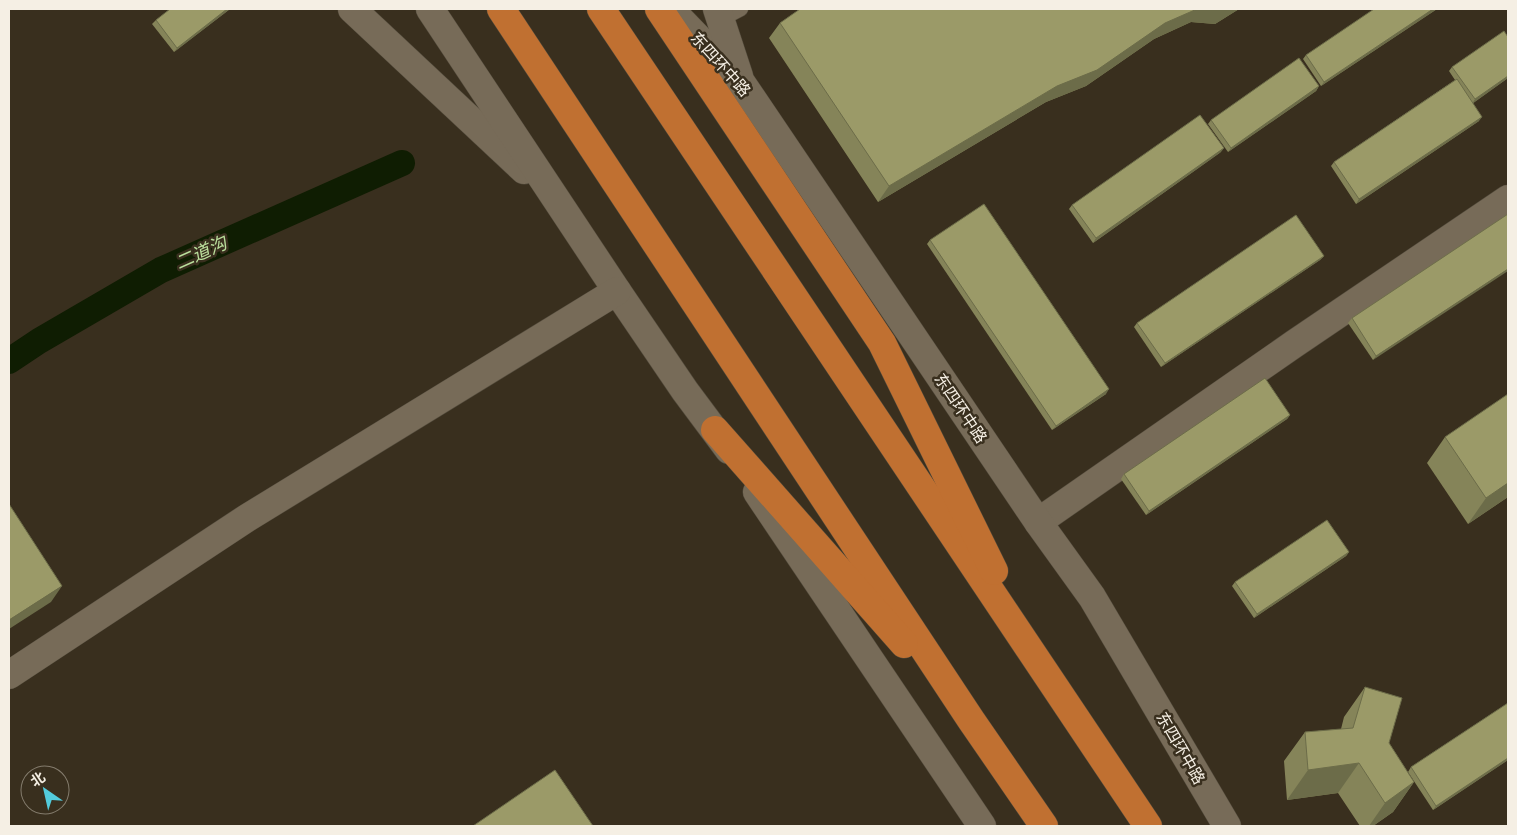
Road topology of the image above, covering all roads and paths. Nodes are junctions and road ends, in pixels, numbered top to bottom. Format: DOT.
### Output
graph roads {
  1 [pos="352,9"];
  2 [pos="430,9"];
  3 [pos="500,9"];
  4 [pos="601,9"];
  5 [pos="659,9"];
  6 [pos="670,9"];
  7 [pos="726,12"];
  8 [pos="741,82"];
  9 [pos="1508,199"];
  10 [pos="558,203"];
  11 [pos="618,291"];
  12 [pos="715,430"];
  13 [pos="1038,522"];
  14 [pos="1041,667"];
  15 [pos="9,675"];
  16 [pos="971,720"];
  17 [pos="982,826"];
  18 [pos="1044,826"];
  19 [pos="1148,826"];
  20 [pos="1227,826"];
  1 -- 10 [label="street"];
  2 -- 10 [label="street"];
  3 -- 16 [label="highway"];
  4 -- 14 [label="highway"];
  5 -- 14 [label="highway"];
  6 -- 8 [label="street, 东四环中路"];
  7 -- 8 [label="street"];
  8 -- 13 [label="street, 东四环中路"];
  9 -- 13 [label="street"];
  10 -- 11 [label="street"];
  11 -- 12 [label="street"];
  11 -- 15 [label="street"];
  12 -- 16 [label="highway"];
  12 -- 17 [label="street"];
  13 -- 20 [label="street, 东四环中路"];
  14 -- 19 [label="highway"];
  16 -- 18 [label="highway"];
}
